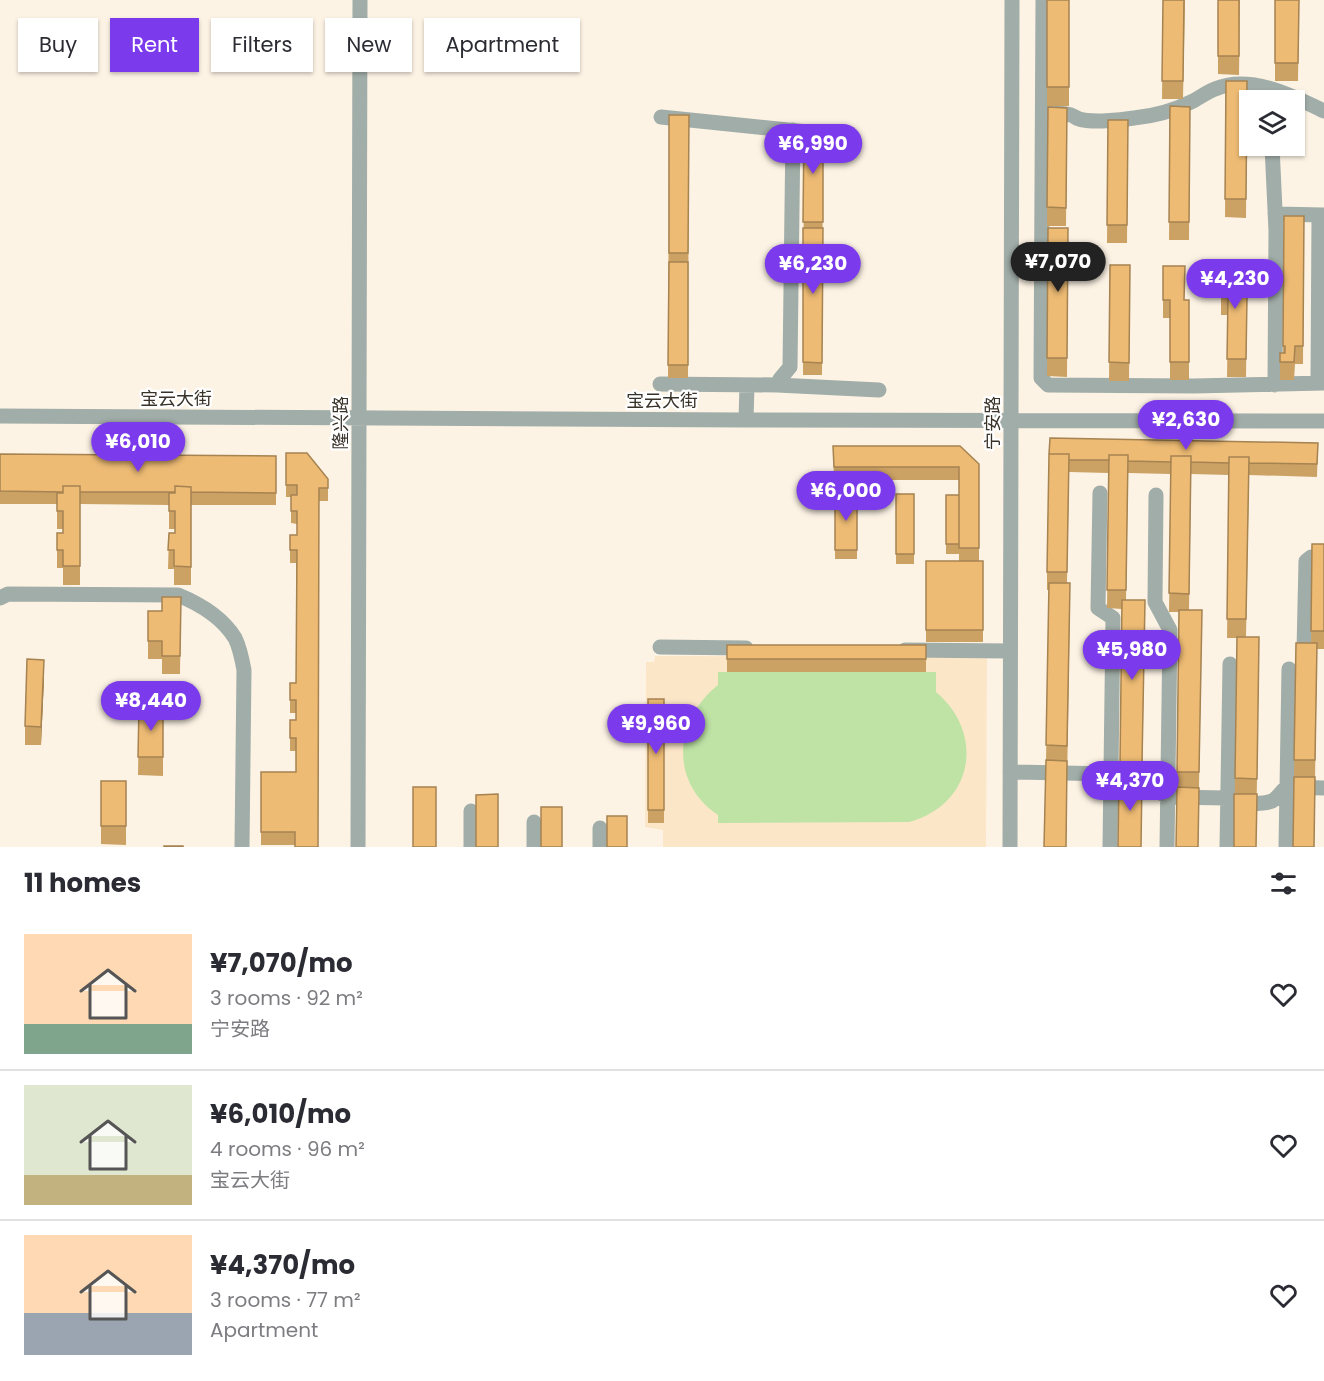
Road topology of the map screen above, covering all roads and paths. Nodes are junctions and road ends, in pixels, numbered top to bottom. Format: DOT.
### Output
graph roads {
  1 [pos="360,0"];
  2 [pos="1012,0"];
  3 [pos="1043,0"];
  4 [pos="1261,90"];
  5 [pos="1305,102"];
  6 [pos="1324,111"];
  7 [pos="1042,113"];
  8 [pos="661,117"];
  9 [pos="792,130"];
  10 [pos="836,135"];
  11 [pos="1272,156"];
  12 [pos="1275,214"];
  13 [pos="1322,215"];
  14 [pos="1321,383"];
  15 [pos="660,384"];
  16 [pos="747,385"];
  17 [pos="777,385"];
  18 [pos="1275,385"];
  19 [pos="879,390"];
  20 [pos="0,416"];
  21 [pos="359,418"];
  22 [pos="746,420"];
  23 [pos="1011,420"];
  24 [pos="1324,421"];
  25 [pos="1100,493"];
  26 [pos="1156,495"];
  27 [pos="1324,557"];
  28 [pos="0,598"];
  29 [pos="660,647"];
  30 [pos="765,648"];
  31 [pos="1304,649"];
  32 [pos="893,650"];
  33 [pos="1010,651"];
  34 [pos="1230,664"];
  35 [pos="1289,669"];
  36 [pos="1010,772"];
  37 [pos="1111,782"];
  38 [pos="1287,788"];
  39 [pos="1324,788"];
  40 [pos="1167,797"];
  41 [pos="1228,800"];
  42 [pos="471,811"];
  43 [pos="534,822"];
  44 [pos="600,828"];
  45 [pos="242,847"];
  46 [pos="358,847"];
  47 [pos="471,847"];
  48 [pos="534,847"];
  49 [pos="600,847"];
  50 [pos="1010,847"];
  51 [pos="1110,847"];
  52 [pos="1167,847"];
  53 [pos="1227,847"];
  54 [pos="1286,847"];
  1 -- 21 [label="street, 隆兴路"];
  2 -- 23 [label="street, 宁安路"];
  3 -- 7 [label="street"];
  4 -- 7 [label="street"];
  5 -- 6 [label="street"];
  7 -- 18 [label="street"];
  8 -- 9 [label="street"];
  9 -- 10 [label="street"];
  9 -- 17 [label="street"];
  11 -- 12 [label="street"];
  12 -- 13 [label="street"];
  12 -- 18 [label="street"];
  13 -- 14 [label="street"];
  14 -- 18 [label="street"];
  15 -- 16 [label="street"];
  16 -- 17 [label="street"];
  16 -- 22 [label="street"];
  17 -- 19 [label="street"];
  20 -- 21 [label="street, 宝云大街"];
  21 -- 22 [label="street, 宝云大街"];
  21 -- 46 [label="street, 隆兴路"];
  22 -- 23 [label="street, 宝云大街"];
  23 -- 24 [label="street, 宝云大街"];
  23 -- 33 [label="street, 宁安路"];
  25 -- 37 [label="street"];
  26 -- 40 [label="street"];
  27 -- 31 [label="street"];
  28 -- 45 [label="street"];
  29 -- 30 [label="street"];
  32 -- 33 [label="street"];
  33 -- 36 [label="street, 宁安路"];
  34 -- 41 [label="street"];
  35 -- 38 [label="street"];
  36 -- 37 [label="street"];
  36 -- 50 [label="street, 宁安路"];
  37 -- 40 [label="street"];
  37 -- 51 [label="street"];
  38 -- 39 [label="street"];
  38 -- 41 [label="street"];
  38 -- 54 [label="street"];
  40 -- 41 [label="street"];
  40 -- 52 [label="street"];
  41 -- 53 [label="street"];
  42 -- 47 [label="street"];
  43 -- 48 [label="street"];
  44 -- 49 [label="street"];
}
